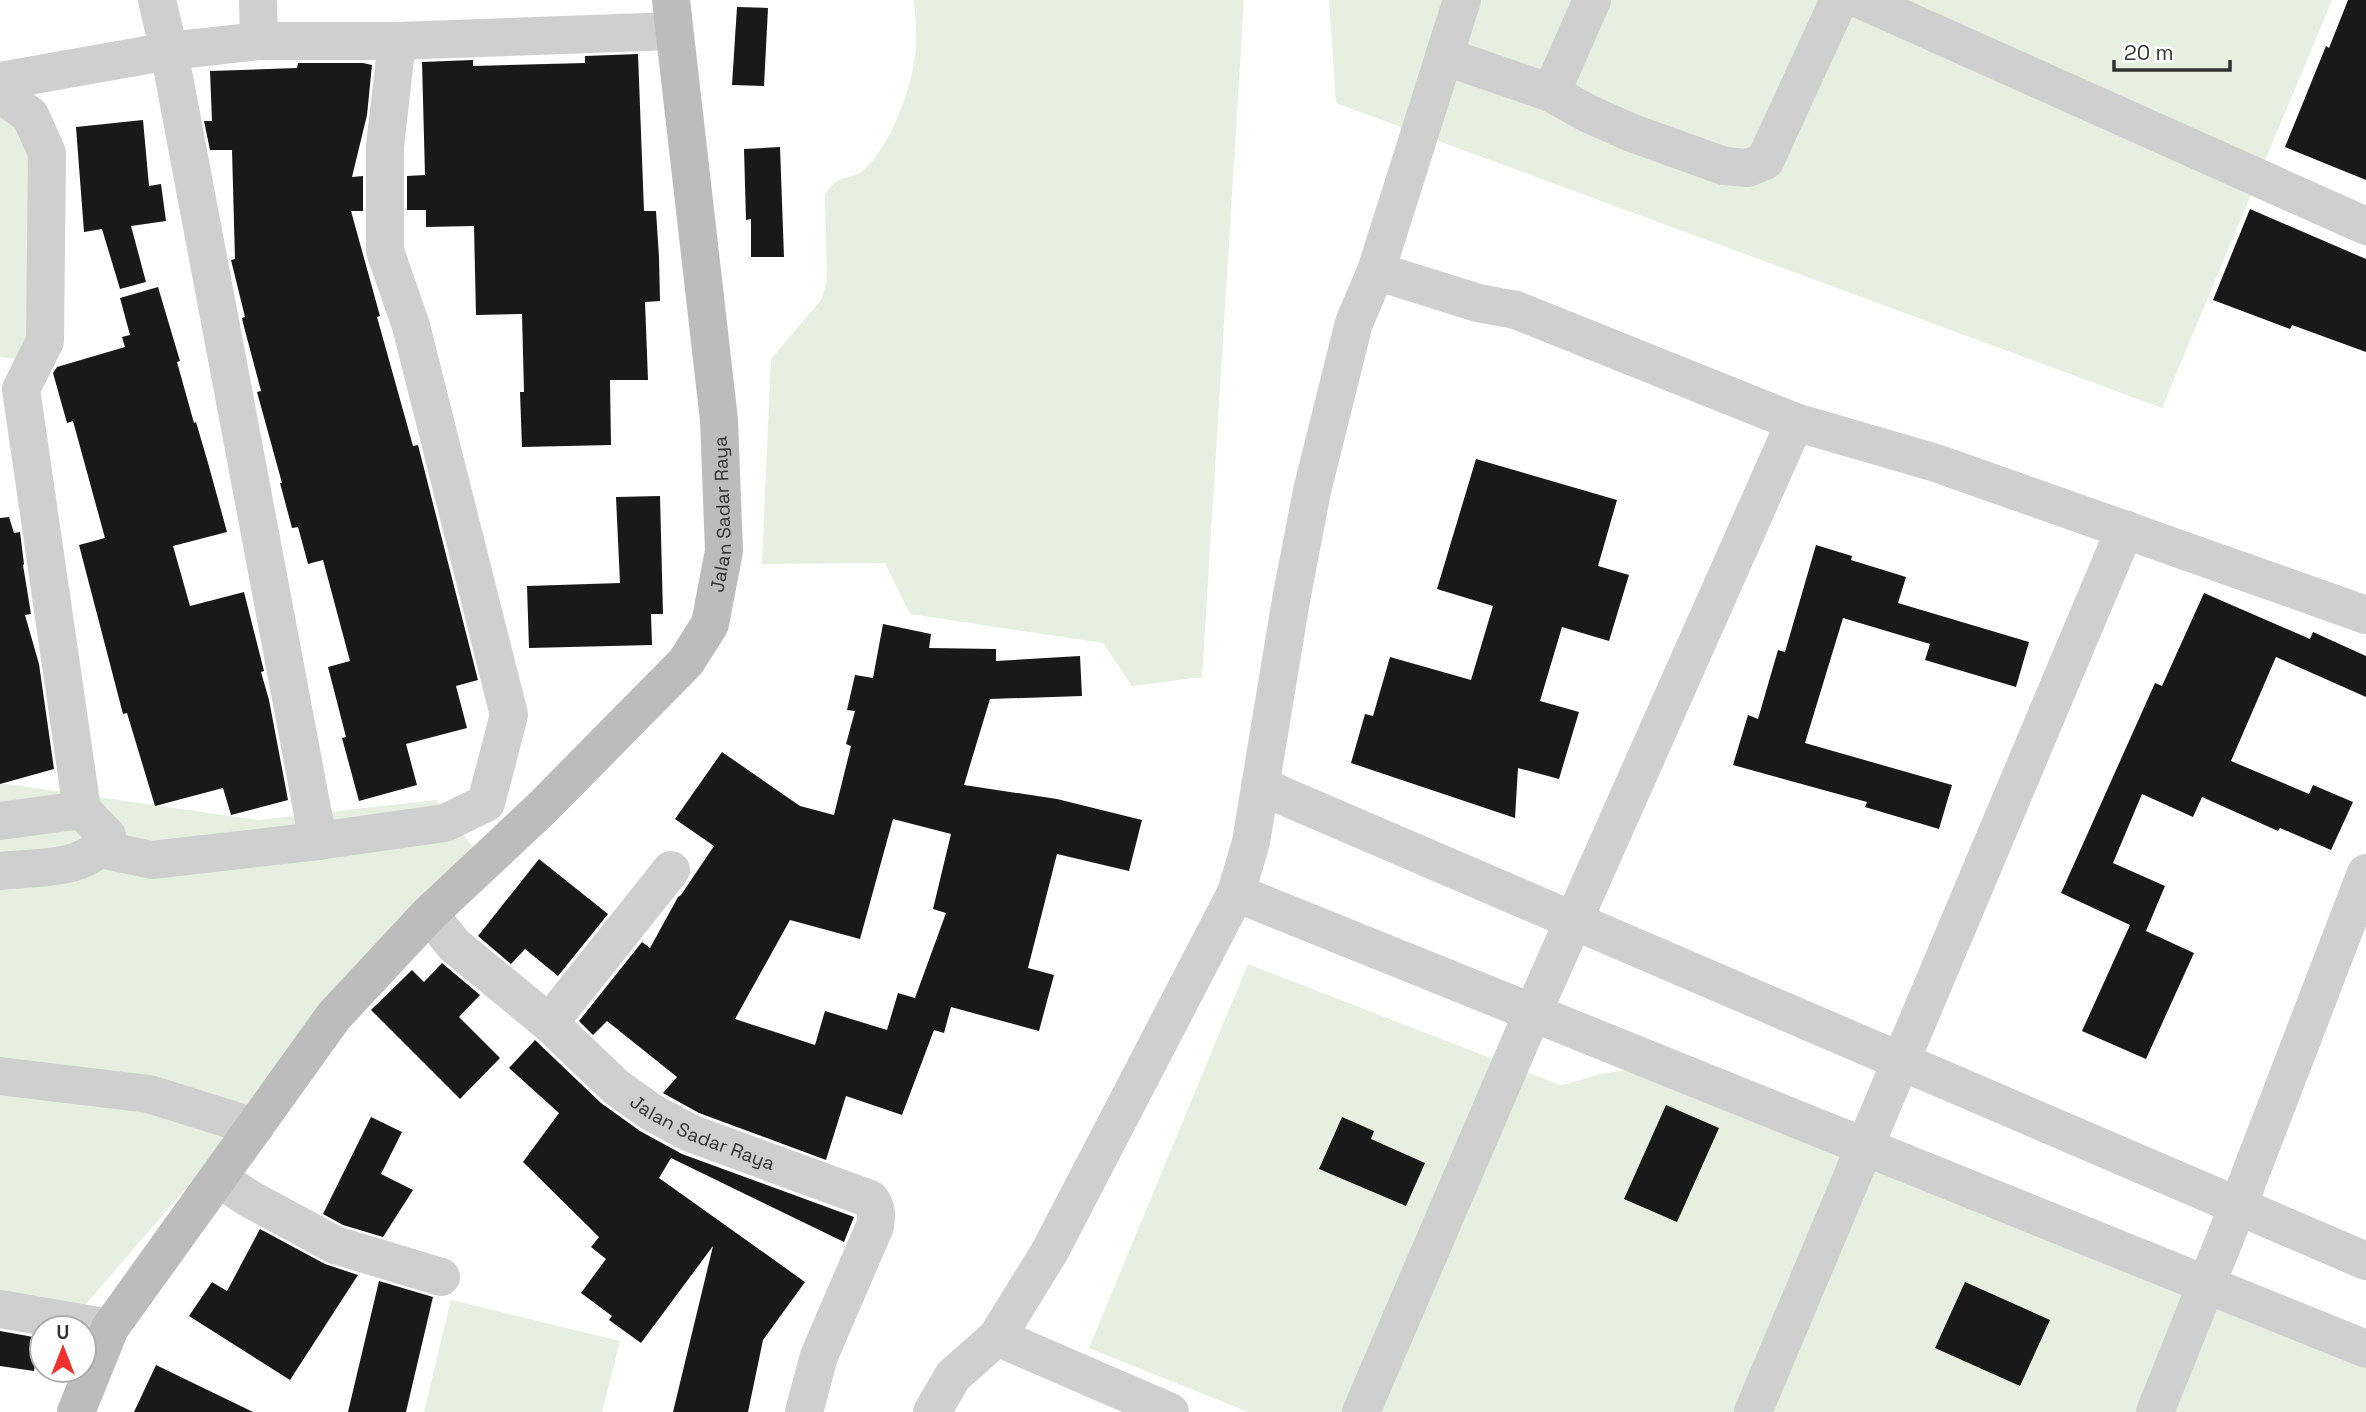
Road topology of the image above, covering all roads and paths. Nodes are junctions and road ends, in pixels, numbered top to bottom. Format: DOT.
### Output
graph roads {
  1 [pos="157,0"];
  2 [pos="258,0"];
  3 [pos="1462,0"];
  4 [pos="1592,0"];
  5 [pos="1839,0"];
  6 [pos="1861,0"];
  7 [pos="672,16"];
  8 [pos="258,41"];
  9 [pos="397,41"];
  10 [pos="169,51"];
  11 [pos="1444,56"];
  12 [pos="0,81"];
  13 [pos="1551,93"];
  14 [pos="0,94"];
  15 [pos="2366,226"];
  16 [pos="1376,271"];
  17 [pos="1795,422"];
  18 [pos="2125,529"];
  19 [pos="2366,615"];
  20 [pos="1260,786"];
  21 [pos="486,803"];
  22 [pos="542,808"];
  23 [pos="82,810"];
  24 [pos="0,821"];
  25 [pos="318,841"];
  26 [pos="100,849"];
  27 [pos="671,870"];
  28 [pos="0,871"];
  29 [pos="2366,873"];
  30 [pos="1236,893"];
  31 [pos="429,914"];
  32 [pos="1574,921"];
  33 [pos="1533,1012"];
  34 [pos="548,1023"];
  35 [pos="1901,1061"];
  36 [pos="0,1076"];
  37 [pos="255,1127"];
  38 [pos="1865,1146"];
  39 [pos="218,1178"];
  40 [pos="2238,1206"];
  41 [pos="2366,1261"];
  42 [pos="441,1277"];
  43 [pos="2207,1284"];
  44 [pos="0,1309"];
  45 [pos="110,1328"];
  46 [pos="997,1338"];
  47 [pos="2366,1349"];
  48 [pos="76,1412"];
  49 [pos="804,1412"];
  50 [pos="932,1412"];
  51 [pos="1170,1412"];
  52 [pos="1361,1412"];
  53 [pos="1753,1412"];
  54 [pos="2155,1412"];
  1 -- 10 [label="street"];
  2 -- 8 [label="street"];
  3 -- 11 [label="street"];
  4 -- 13 [label="street"];
  5 -- 13 [label="street"];
  6 -- 15 [label="street"];
  7 -- 9 [label="street"];
  7 -- 22 [label="street, Jalan Sadar Raya"];
  8 -- 9 [label="street"];
  8 -- 10 [label="street"];
  9 -- 21 [label="street"];
  10 -- 12 [label="street"];
  10 -- 25 [label="street"];
  11 -- 13 [label="street"];
  11 -- 16 [label="street"];
  14 -- 23 [label="street"];
  16 -- 17 [label="street"];
  16 -- 20 [label="street"];
  17 -- 18 [label="street"];
  17 -- 32 [label="street"];
  18 -- 19 [label="street"];
  18 -- 35 [label="street"];
  20 -- 30 [label="street"];
  20 -- 32 [label="street"];
  21 -- 22 [label="street"];
  21 -- 25 [label="street"];
  22 -- 31 [label="street, Jalan Sadar Raya"];
  23 -- 24 [label="street"];
  23 -- 26 [label="street"];
  25 -- 26 [label="street"];
  26 -- 28 [label="street"];
  27 -- 34 [label="street"];
  29 -- 40 [label="street"];
  30 -- 33 [label="street"];
  30 -- 46 [label="street"];
  31 -- 34 [label="street, Jalan Sadar Raya"];
  31 -- 37 [label="street, Jalan Sadar Raya"];
  32 -- 33 [label="street"];
  32 -- 35 [label="street"];
  33 -- 38 [label="street"];
  33 -- 52 [label="street"];
  34 -- 49 [label="street, Jalan Sadar Raya"];
  35 -- 38 [label="street"];
  35 -- 40 [label="street"];
  36 -- 37 [label="street"];
  37 -- 39 [label="street, Jalan Sadar Raya"];
  38 -- 43 [label="street"];
  38 -- 53 [label="street"];
  39 -- 42 [label="street"];
  39 -- 45 [label="street, Jalan Sadar Raya"];
  40 -- 41 [label="street"];
  40 -- 43 [label="street"];
  43 -- 47 [label="street"];
  43 -- 54 [label="street"];
  44 -- 45 [label="street"];
  45 -- 48 [label="street, Jalan Sadar Raya"];
  46 -- 50 [label="street"];
  46 -- 51 [label="street"];
}
